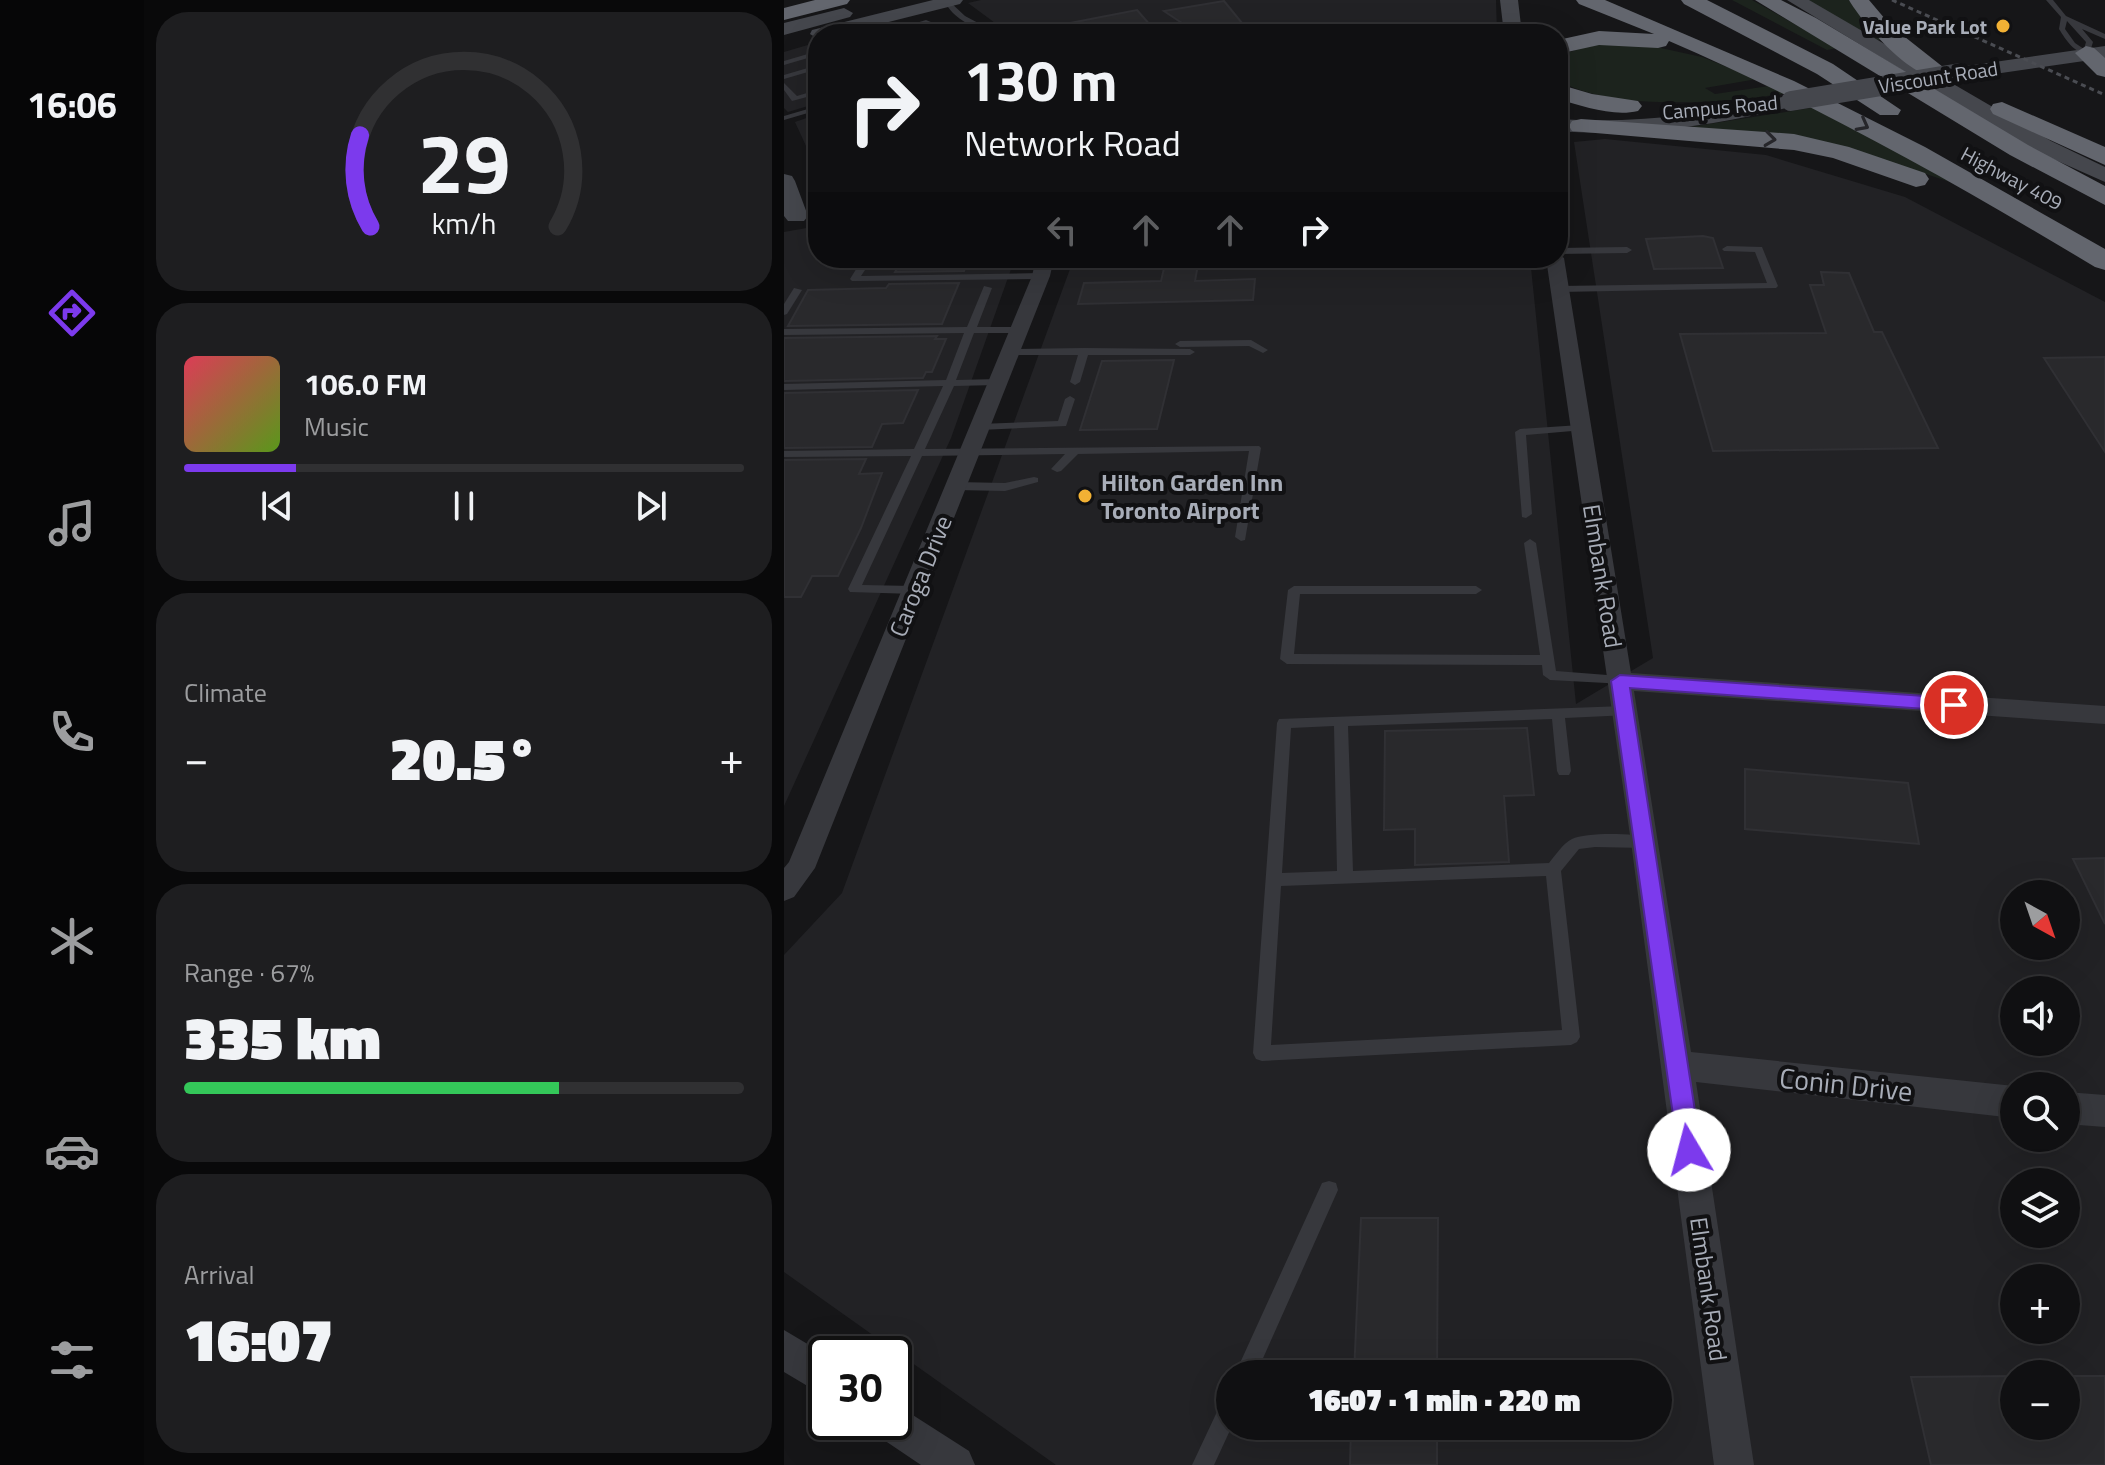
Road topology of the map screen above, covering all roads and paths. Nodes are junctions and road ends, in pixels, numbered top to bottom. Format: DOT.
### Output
graph roads {
  1 [pos="794,0"];
  2 [pos="840,0"];
  3 [pos="897,0"];
  4 [pos="1509,0"];
  5 [pos="1586,0"];
  6 [pos="1641,0"];
  7 [pos="1691,0"];
  8 [pos="1765,0"];
  9 [pos="1796,0"];
  10 [pos="1859,0"];
  11 [pos="2049,0"];
  12 [pos="950,1"];
  13 [pos="1724,1"];
  14 [pos="784,2"];
  15 [pos="784,14"];
  16 [pos="2064,17"];
  17 [pos="2074,23"];
  18 [pos="862,24"];
  19 [pos="974,24"];
  20 [pos="1512,24"];
  21 [pos="784,29"];
  22 [pos="2105,37"];
  23 [pos="808,38"];
  24 [pos="784,44"];
  25 [pos="1568,45"];
  26 [pos="2099,50"];
  27 [pos="784,63"];
  28 [pos="808,63"];
  29 [pos="808,66"];
  30 [pos="1743,66"];
  31 [pos="2105,70"];
  32 [pos="784,77"];
  33 [pos="789,91"];
  34 [pos="1568,94"];
  35 [pos="1791,101"];
  36 [pos="784,102"];
  37 [pos="1740,105"];
  38 [pos="808,111"];
  39 [pos="1957,115"];
  40 [pos="784,118"];
  41 [pos="1568,123"];
  42 [pos="1568,123"];
  43 [pos="1568,123"];
  44 [pos="1918,128"];
  45 [pos="2105,157"];
  46 [pos="2105,175"];
  47 [pos="784,181"];
  48 [pos="2030,187"];
  49 [pos="2105,197"];
  50 [pos="799,216"];
  51 [pos="1727,249"];
  52 [pos="1627,250"];
  53 [pos="1568,251"];
  54 [pos="2105,263"];
  55 [pos="862,268"];
  56 [pos="1027,268"];
  57 [pos="1043,268"];
  58 [pos="1556,268"];
  59 [pos="987,288"];
  60 [pos="1559,289"];
  61 [pos="797,290"];
  62 [pos="784,312"];
  63 [pos="1019,330"];
  64 [pos="972,331"];
  65 [pos="784,332"];
  66 [pos="1157,349"];
  67 [pos="1263,350"];
  68 [pos="1084,351"];
  69 [pos="1010,352"];
  70 [pos="1190,352"];
  71 [pos="998,382"];
  72 [pos="1075,382"];
  73 [pos="950,383"];
  74 [pos="784,387"];
  75 [pos="1070,399"];
  76 [pos="980,427"];
  77 [pos="1580,428"];
  78 [pos="1076,449"];
  79 [pos="971,450"];
  80 [pos="918,451"];
  81 [pos="784,454"];
  82 [pos="1057,469"];
  83 [pos="1034,480"];
  84 [pos="956,486"];
  85 [pos="1526,514"];
  86 [pos="1241,537"];
  87 [pos="1530,543"];
  88 [pos="914,590"];
  89 [pos="1476,590"];
  90 [pos="1548,660"];
  91 [pos="1620,681"];
  92 [pos="1624,711"];
  93 [pos="1558,714"];
  94 [pos="2105,715"];
  95 [pos="1341,721"];
  96 [pos="1564,771"];
  97 [pos="1645,842"];
  98 [pos="1553,869"];
  99 [pos="1345,877"];
  100 [pos="1276,880"];
  101 [pos="784,889"];
  102 [pos="1678,1065"];
  103 [pos="2000,1100"];
  104 [pos="2080,1109"];
  105 [pos="2105,1111"];
  106 [pos="1329,1190"];
  107 [pos="784,1349"];
  108 [pos="1251,1360"];
  109 [pos="808,1366"];
  110 [pos="912,1436"];
  111 [pos="1216,1437"];
  112 [pos="955,1465"];
  113 [pos="1203,1465"];
  114 [pos="1734,1465"];
  1 -- 14 [label="street"];
  2 -- 15 [label="highway"];
  3 -- 21 [label="street"];
  4 -- 20 [label="street"];
  5 -- 30 [label="highway"];
  6 -- 44 [label="highway"];
  7 -- 44 [label="highway"];
  8 -- 39 [label="highway"];
  9 -- 46 [label="street"];
  10 -- 45 [label="highway"];
  11 -- 16 [label="lane"];
  12 -- 18 [label="street"];
  12 -- 19 [label="lane"];
  13 -- 39 [label="highway"];
  16 -- 17 [label="lane"];
  16 -- 26 [label="lane"];
  17 -- 22 [label="lane"];
  17 -- 26 [label="lane"];
  23 -- 24 [label="street"];
  25 -- 30 [label="highway"];
  26 -- 31 [label="highway"];
  26 -- 35 [label="street, Viscount Road, bridge"];
  27 -- 28 [label="lane"];
  29 -- 32 [label="lane"];
  30 -- 54 [label="highway, one-way"];
  33 -- 36 [label="lane"];
  34 -- 37 [label="highway"];
  35 -- 37 [label="street, Campus Road"];
  35 -- 42 [label="street, Campus Road"];
  37 -- 43 [label="street, Campus Road"];
  38 -- 40 [label="lane"];
  39 -- 49 [label="highway, Highway 409"];
  41 -- 54 [label="highway, one-way"];
  44 -- 48 [label="highway, Highway 409"];
  47 -- 50 [label="street"];
  51 -- 60 [label="lane"];
  52 -- 53 [label="lane"];
  55 -- 56 [label="lane"];
  57 -- 63 [label="street, Caroga Drive"];
  58 -- 60 [label="street, Elmbank Road"];
  59 -- 64 [label="lane"];
  60 -- 77 [label="street, Elmbank Road"];
  61 -- 62 [label="lane"];
  63 -- 64 [label="lane"];
  63 -- 69 [label="street, Caroga Drive"];
  64 -- 65 [label="lane"];
  64 -- 73 [label="lane"];
  66 -- 67 [label="lane"];
  66 -- 68 [label="lane"];
  66 -- 70 [label="lane"];
  68 -- 69 [label="lane"];
  68 -- 72 [label="lane"];
  69 -- 71 [label="street, Caroga Drive"];
  71 -- 73 [label="lane"];
  71 -- 76 [label="street, Caroga Drive"];
  73 -- 74 [label="lane"];
  73 -- 80 [label="lane"];
  75 -- 76 [label="lane"];
  76 -- 79 [label="street, Caroga Drive"];
  77 -- 85 [label="lane"];
  77 -- 91 [label="street, Elmbank Road"];
  78 -- 79 [label="lane"];
  78 -- 82 [label="lane"];
  78 -- 86 [label="lane"];
  79 -- 80 [label="lane"];
  79 -- 84 [label="street, Caroga Drive"];
  80 -- 81 [label="lane"];
  80 -- 88 [label="lane"];
  83 -- 84 [label="lane"];
  84 -- 88 [label="street, Caroga Drive"];
  87 -- 90 [label="lane"];
  88 -- 101 [label="street, Caroga Drive"];
  89 -- 90 [label="lane"];
  90 -- 91 [label="lane"];
  91 -- 92 [label="street, Elmbank Road"];
  91 -- 94 [label="street"];
  92 -- 93 [label="lane"];
  92 -- 97 [label="street, Elmbank Road"];
  93 -- 95 [label="lane"];
  93 -- 96 [label="lane"];
  95 -- 99 [label="lane"];
  95 -- 100 [label="lane"];
  97 -- 98 [label="lane"];
  97 -- 102 [label="street, Elmbank Road"];
  98 -- 99 [label="lane"];
  98 -- 100 [label="lane"];
  99 -- 100 [label="lane"];
  102 -- 103 [label="street, Conin Drive"];
  102 -- 114 [label="street, Elmbank Road"];
  104 -- 105 [label="street"];
  106 -- 108 [label="lane"];
  107 -- 109 [label="street"];
  110 -- 112 [label="street"];
  111 -- 113 [label="lane"];
}
